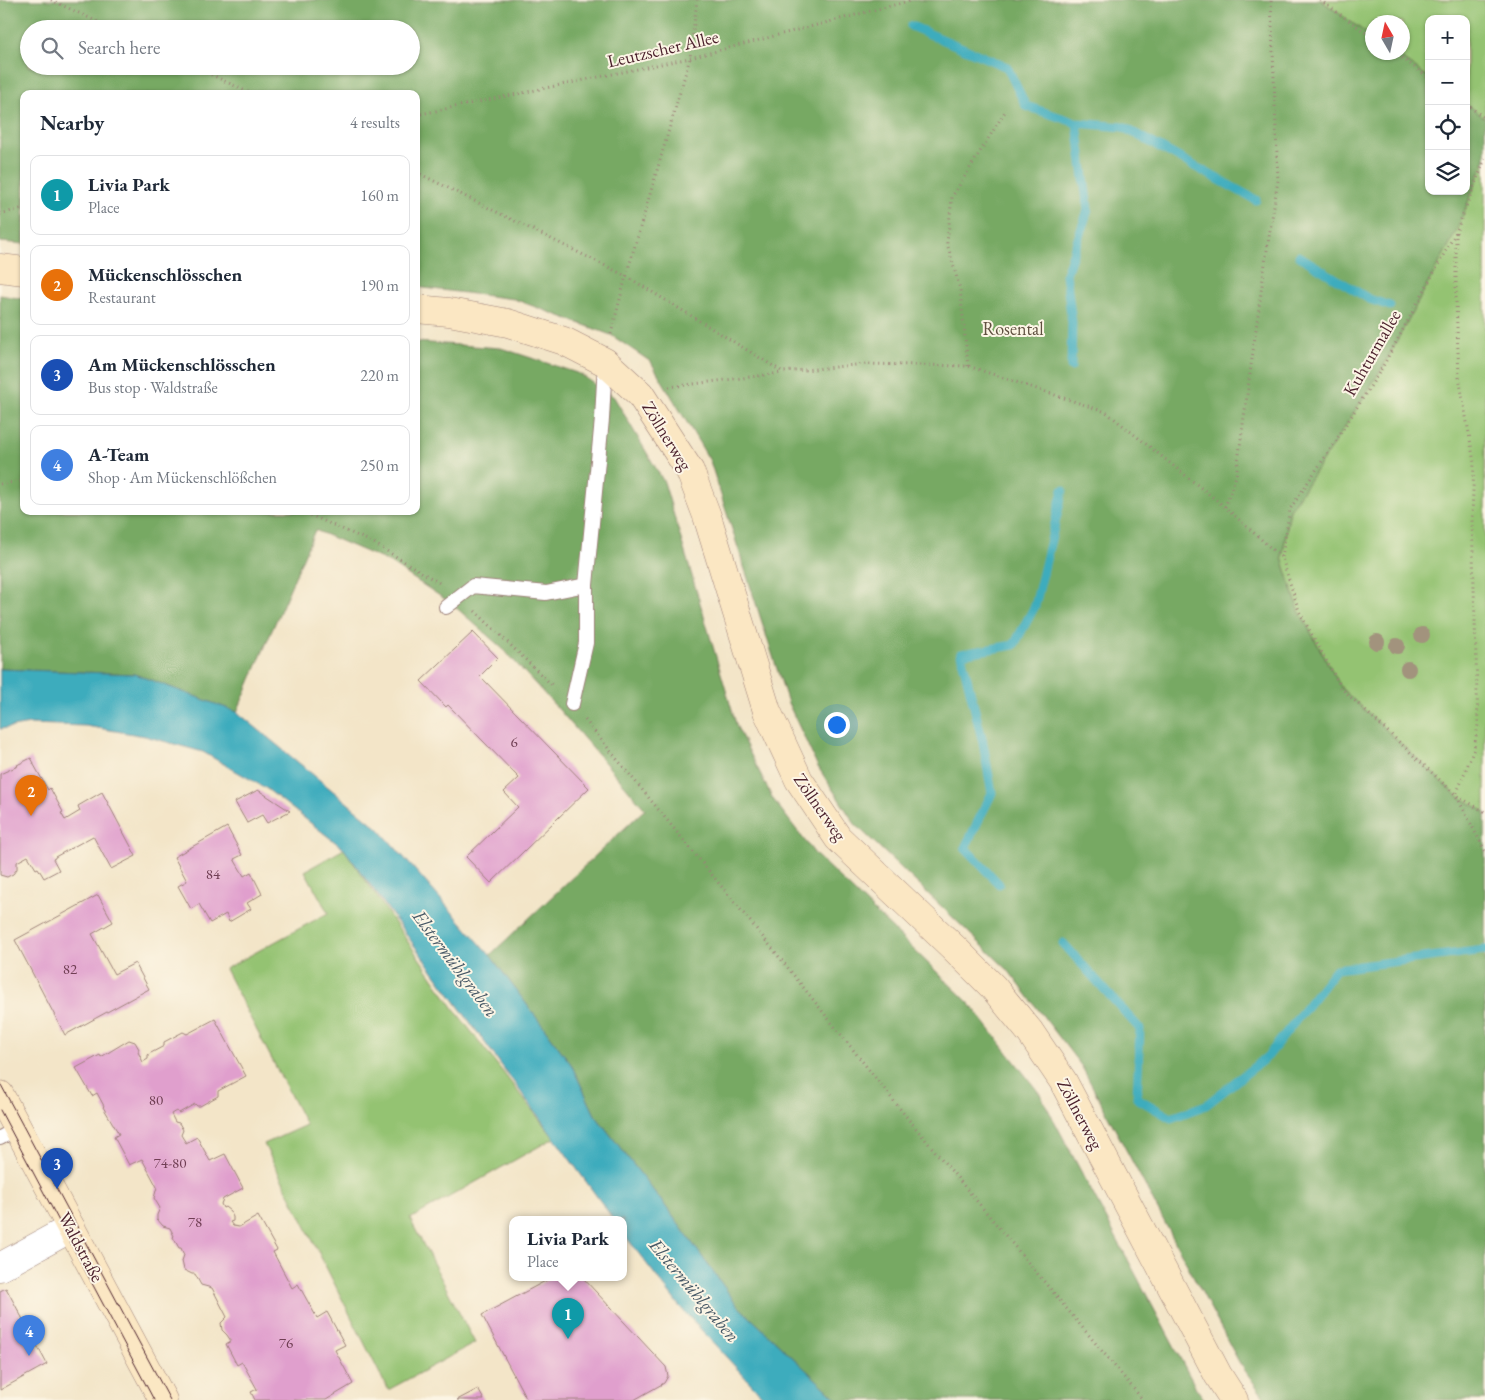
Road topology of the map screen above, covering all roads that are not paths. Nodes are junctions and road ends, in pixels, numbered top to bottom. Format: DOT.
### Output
graph roads {
  1 [pos="0,268"];
  2 [pos="20,270"];
  3 [pos="420,309"];
  4 [pos="605,362"];
  5 [pos="586,585"];
  6 [pos="446,607"];
  7 [pos="572,704"];
  8 [pos="0,1095"];
  9 [pos="9,1133"];
  10 [pos="71,1228"];
  11 [pos="0,1267"];
  12 [pos="163,1400"];
  13 [pos="1234,1400"];
  1 -- 2 [label="main road"];
  3 -- 4 [label="main road, Zöllnerweg"];
  4 -- 5 [label="lane"];
  4 -- 13 [label="main road, Zöllnerweg"];
  5 -- 6 [label="lane"];
  5 -- 7 [label="lane"];
  8 -- 9 [label="main road, Waldstraße"];
  9 -- 10 [label="main road, Waldstraße"];
  10 -- 11 [label="street"];
  10 -- 12 [label="main road, Waldstraße"];
}
